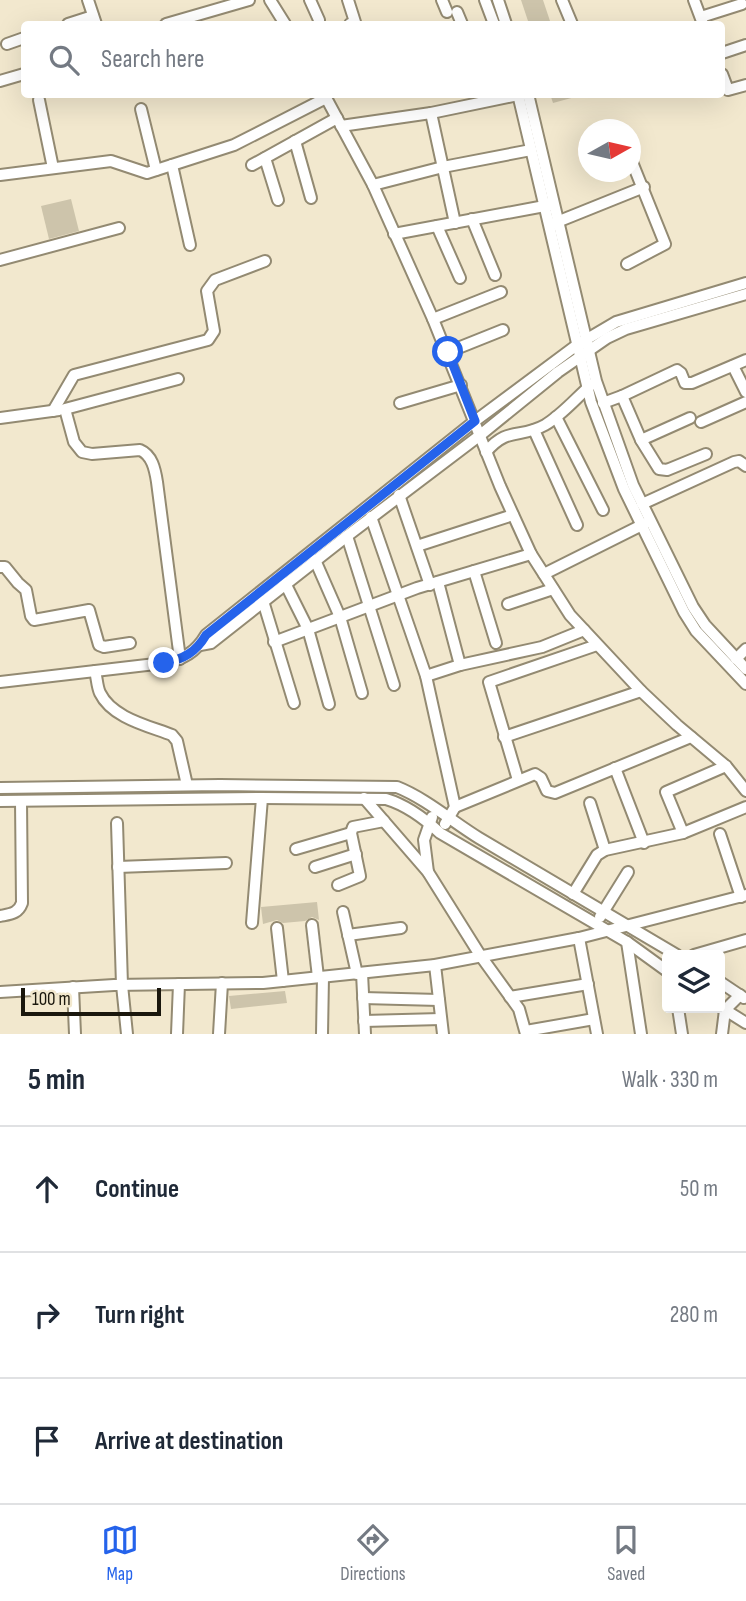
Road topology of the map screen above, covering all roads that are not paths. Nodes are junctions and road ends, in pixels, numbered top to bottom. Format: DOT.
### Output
graph roads {
  1 [pos="88,0"];
  2 [pos="249,0"];
  3 [pos="270,0"];
  4 [pos="310,0"];
  5 [pos="348,0"];
  6 [pos="442,0"];
  7 [pos="485,0"];
  8 [pos="498,0"];
  9 [pos="562,0"];
  10 [pos="694,0"];
  11 [pos="742,4"];
  12 [pos="94,20"];
  13 [pos="319,20"];
  14 [pos="176,21"];
  15 [pos="283,21"];
  16 [pos="355,21"];
  17 [pos="460,21"];
  18 [pos="493,21"];
  19 [pos="505,21"];
  20 [pos="571,21"];
  21 [pos="702,21"];
  22 [pos="21,39"];
  23 [pos="8,44"];
  24 [pos="746,45"];
  25 [pos="725,52"];
  26 [pos="21,75"];
  27 [pos="0,81"];
  28 [pos="725,82"];
  29 [pos="746,85"];
  30 [pos="321,98"];
  31 [pos="326,98"];
  32 [pos="504,98"];
  33 [pos="519,98"];
  34 [pos="529,98"];
  35 [pos="39,100"];
  36 [pos="141,109"];
  37 [pos="431,113"];
  38 [pos="339,122"];
  39 [pos="295,141"];
  40 [pos="531,150"];
  41 [pos="265,158"];
  42 [pos="172,165"];
  43 [pos="252,165"];
  44 [pos="443,167"];
  45 [pos="52,168"];
  46 [pos="156,170"];
  47 [pos="0,175"];
  48 [pos="641,180"];
  49 [pos="373,185"];
  50 [pos="644,187"];
  51 [pos="311,198"];
  52 [pos="278,200"];
  53 [pos="549,205"];
  54 [pos="472,219"];
  55 [pos="455,223"];
  56 [pos="554,224"];
  57 [pos="437,226"];
  58 [pos="120,229"];
  59 [pos="394,233"];
  60 [pos="190,245"];
  61 [pos="0,260"];
  62 [pos="265,261"];
  63 [pos="627,264"];
  64 [pos="495,275"];
  65 [pos="460,278"];
  66 [pos="746,283"];
  67 [pos="501,292"];
  68 [pos="746,294"];
  69 [pos="433,319"];
  70 [pos="503,330"];
  71 [pos="582,343"];
  72 [pos="448,352"];
  73 [pos="584,355"];
  74 [pos="746,360"];
  75 [pos="733,366"];
  76 [pos="178,379"];
  77 [pos="461,385"];
  78 [pos="592,385"];
  79 [pos="746,392"];
  80 [pos="622,396"];
  81 [pos="746,402"];
  82 [pos="400,403"];
  83 [pos="603,403"];
  84 [pos="65,409"];
  85 [pos="53,411"];
  86 [pos="556,417"];
  87 [pos="0,418"];
  88 [pos="690,418"];
  89 [pos="475,421"];
  90 [pos="701,422"];
  91 [pos="534,430"];
  92 [pos="479,436"];
  93 [pos="641,440"];
  94 [pos="486,452"];
  95 [pos="706,454"];
  96 [pos="746,466"];
  97 [pos="399,495"];
  98 [pos="642,504"];
  99 [pos="603,510"];
  100 [pos="513,515"];
  101 [pos="371,517"];
  102 [pos="645,523"];
  103 [pos="577,525"];
  104 [pos="346,536"];
  105 [pos="417,546"];
  106 [pos="531,554"];
  107 [pos="315,561"];
  108 [pos="0,567"];
  109 [pos="474,571"];
  110 [pos="544,574"];
  111 [pos="285,583"];
  112 [pos="434,584"];
  113 [pos="553,589"];
  114 [pos="400,595"];
  115 [pos="263,601"];
  116 [pos="508,604"];
  117 [pos="370,607"];
  118 [pos="340,617"];
  119 [pos="308,629"];
  120 [pos="584,631"];
  121 [pos="274,642"];
  122 [pos="130,643"];
  123 [pos="496,643"];
  124 [pos="200,645"];
  125 [pos="597,645"];
  126 [pos="746,649"];
  127 [pos="180,659"];
  128 [pos="736,659"];
  129 [pos="460,666"];
  130 [pos="746,669"];
  131 [pos="95,671"];
  132 [pos="426,676"];
  133 [pos="0,682"];
  134 [pos="746,684"];
  135 [pos="394,685"];
  136 [pos="642,691"];
  137 [pos="362,693"];
  138 [pos="294,703"];
  139 [pos="328,704"];
  140 [pos="505,737"];
  141 [pos="691,737"];
  142 [pos="726,766"];
  143 [pos="615,768"];
  144 [pos="518,780"];
  145 [pos="187,785"];
  146 [pos="0,788"];
  147 [pos="746,791"];
  148 [pos="261,798"];
  149 [pos="364,798"];
  150 [pos="0,801"];
  151 [pos="20,801"];
  152 [pos="590,803"];
  153 [pos="455,807"];
  154 [pos="746,807"];
  155 [pos="436,811"];
  156 [pos="448,819"];
  157 [pos="384,821"];
  158 [pos="117,823"];
  159 [pos="429,823"];
  160 [pos="351,833"];
  161 [pos="440,833"];
  162 [pos="683,833"];
  163 [pos="720,834"];
  164 [pos="644,843"];
  165 [pos="296,849"];
  166 [pos="605,850"];
  167 [pos="356,854"];
  168 [pos="226,863"];
  169 [pos="118,867"];
  170 [pos="315,867"];
  171 [pos="428,872"];
  172 [pos="628,872"];
  173 [pos="338,886"];
  174 [pos="573,894"];
  175 [pos="743,896"];
  176 [pos="343,912"];
  177 [pos="603,913"];
  178 [pos="0,916"];
  179 [pos="381,917"];
  180 [pos="252,923"];
  181 [pos="312,925"];
  182 [pos="626,925"];
  183 [pos="277,928"];
  184 [pos="401,928"];
  185 [pos="600,928"];
  186 [pos="383,930"];
  187 [pos="348,935"];
  188 [pos="579,937"];
  189 [pos="746,940"];
  190 [pos="627,942"];
  191 [pos="668,950"];
  192 [pos="711,950"];
  193 [pos="480,955"];
  194 [pos="435,965"];
  195 [pos="662,967"];
  196 [pos="359,974"];
  197 [pos="320,977"];
  198 [pos="283,981"];
  199 [pos="222,983"];
  200 [pos="179,984"];
  201 [pos="588,984"];
  202 [pos="122,985"];
  203 [pos="725,985"];
  204 [pos="74,987"];
  205 [pos="0,992"];
  206 [pos="510,997"];
  207 [pos="743,997"];
  208 [pos="363,998"];
  209 [pos="439,1000"];
  210 [pos="725,1006"];
  211 [pos="725,1010"];
  212 [pos="679,1013"];
  213 [pos="722,1013"];
  214 [pos="442,1019"];
  215 [pos="594,1019"];
  216 [pos="364,1021"];
  217 [pos="746,1023"];
  218 [pos="526,1032"];
  219 [pos="75,1034"];
  220 [pos="127,1034"];
  221 [pos="177,1034"];
  222 [pos="219,1034"];
  223 [pos="322,1034"];
  224 [pos="365,1034"];
  225 [pos="443,1034"];
  226 [pos="597,1034"];
  227 [pos="641,1034"];
  228 [pos="682,1034"];
  229 [pos="722,1034"];
  1 -- 12 [label="street"];
  2 -- 14 [label="street"];
  3 -- 15 [label="street"];
  4 -- 13 [label="street"];
  5 -- 16 [label="street"];
  6 -- 17 [label="street"];
  7 -- 18 [label="street"];
  8 -- 19 [label="street"];
  9 -- 20 [label="street"];
  10 -- 21 [label="street"];
  11 -- 21 [label="street"];
  22 -- 23 [label="street"];
  24 -- 25 [label="street"];
  26 -- 27 [label="street"];
  28 -- 29 [label="street"];
  30 -- 42 [label="street"];
  31 -- 38 [label="street"];
  32 -- 37 [label="street"];
  33 -- 40 [label="street"];
  34 -- 53 [label="street"];
  35 -- 45 [label="street"];
  36 -- 46 [label="street"];
  37 -- 38 [label="street"];
  37 -- 44 [label="street"];
  38 -- 39 [label="street"];
  38 -- 49 [label="street"];
  39 -- 41 [label="street"];
  39 -- 51 [label="street"];
  40 -- 44 [label="street"];
  40 -- 53 [label="street"];
  41 -- 43 [label="street"];
  41 -- 52 [label="street"];
  42 -- 46 [label="street"];
  42 -- 60 [label="street"];
  44 -- 49 [label="street"];
  44 -- 55 [label="street"];
  45 -- 46 [label="street"];
  45 -- 47 [label="street"];
  48 -- 50 [label="street"];
  49 -- 59 [label="street"];
  50 -- 56 [label="street"];
  50 -- 63 [label="street"];
  53 -- 54 [label="street"];
  53 -- 56 [label="street"];
  54 -- 55 [label="street"];
  54 -- 64 [label="street"];
  55 -- 57 [label="street"];
  56 -- 71 [label="street"];
  57 -- 59 [label="street"];
  57 -- 65 [label="street"];
  58 -- 61 [label="street"];
  59 -- 69 [label="street"];
  62 -- 85 [label="street"];
  66 -- 71 [label="street"];
  67 -- 69 [label="street"];
  68 -- 73 [label="street"];
  69 -- 72 [label="street"];
  70 -- 72 [label="street"];
  71 -- 73 [label="street"];
  71 -- 89 [label="street"];
  72 -- 77 [label="street"];
  73 -- 78 [label="street"];
  73 -- 92 [label="street"];
  74 -- 75 [label="street"];
  75 -- 79 [label="street"];
  75 -- 80 [label="street"];
  76 -- 84 [label="street"];
  77 -- 82 [label="street"];
  77 -- 89 [label="street"];
  78 -- 83 [label="street"];
  78 -- 86 [label="street"];
  78 -- 102 [label="street"];
  80 -- 83 [label="street"];
  80 -- 93 [label="street"];
  81 -- 90 [label="street"];
  83 -- 98 [label="street"];
  84 -- 85 [label="street"];
  84 -- 127 [label="street"];
  85 -- 87 [label="street"];
  86 -- 91 [label="street"];
  86 -- 99 [label="street"];
  88 -- 93 [label="street"];
  89 -- 92 [label="street"];
  89 -- 124 [label="street"];
  91 -- 94 [label="street"];
  91 -- 103 [label="street"];
  92 -- 94 [label="street"];
  92 -- 97 [label="street"];
  93 -- 95 [label="street"];
  94 -- 100 [label="street"];
  96 -- 98 [label="street"];
  97 -- 101 [label="street"];
  97 -- 105 [label="street"];
  98 -- 102 [label="street"];
  100 -- 105 [label="street"];
  100 -- 106 [label="street"];
  101 -- 104 [label="street"];
  101 -- 114 [label="street"];
  102 -- 110 [label="street"];
  102 -- 128 [label="street"];
  102 -- 134 [label="street"];
  104 -- 107 [label="street"];
  104 -- 117 [label="street"];
  105 -- 112 [label="street"];
  106 -- 109 [label="street"];
  106 -- 110 [label="street"];
  107 -- 111 [label="street"];
  107 -- 118 [label="street"];
  108 -- 122 [label="street"];
  109 -- 112 [label="street"];
  109 -- 123 [label="street"];
  110 -- 113 [label="street"];
  111 -- 115 [label="street"];
  111 -- 119 [label="street"];
  112 -- 114 [label="street"];
  112 -- 129 [label="street"];
  113 -- 116 [label="street"];
  113 -- 120 [label="street"];
  114 -- 117 [label="street"];
  114 -- 132 [label="street"];
  115 -- 121 [label="street"];
  115 -- 124 [label="street"];
  117 -- 118 [label="street"];
  117 -- 135 [label="street"];
  118 -- 119 [label="street"];
  118 -- 137 [label="street"];
  119 -- 121 [label="street"];
  119 -- 139 [label="street"];
  120 -- 125 [label="street"];
  120 -- 129 [label="street"];
  121 -- 138 [label="street"];
  124 -- 127 [label="street"];
  125 -- 136 [label="street"];
  125 -- 140 [label="street"];
  126 -- 128 [label="street"];
  127 -- 131 [label="street"];
  128 -- 130 [label="street"];
  129 -- 132 [label="street"];
  131 -- 133 [label="street"];
  131 -- 145 [label="street"];
  132 -- 153 [label="street"];
  136 -- 140 [label="street"];
  136 -- 141 [label="street"];
  140 -- 144 [label="street"];
  141 -- 142 [label="street"];
  141 -- 143 [label="street"];
  142 -- 147 [label="street"];
  142 -- 162 [label="street"];
  143 -- 144 [label="street"];
  143 -- 164 [label="street"];
  144 -- 153 [label="street"];
  145 -- 146 [label="street"];
  145 -- 155 [label="street"];
  148 -- 149 [label="street"];
  148 -- 151 [label="street"];
  148 -- 180 [label="street"];
  149 -- 157 [label="street"];
  149 -- 159 [label="street"];
  150 -- 151 [label="street"];
  151 -- 178 [label="street"];
  152 -- 166 [label="street"];
  153 -- 156 [label="street"];
  154 -- 162 [label="street"];
  155 -- 156 [label="street"];
  155 -- 159 [label="street"];
  156 -- 161 [label="street"];
  156 -- 174 [label="street"];
  157 -- 160 [label="street"];
  157 -- 171 [label="street"];
  158 -- 169 [label="street"];
  159 -- 161 [label="street"];
  159 -- 171 [label="street"];
  160 -- 165 [label="street"];
  160 -- 167 [label="street"];
  161 -- 185 [label="street"];
  162 -- 164 [label="street"];
  163 -- 175 [label="street"];
  164 -- 166 [label="street"];
  166 -- 174 [label="street"];
  167 -- 170 [label="street"];
  167 -- 173 [label="street"];
  168 -- 169 [label="street"];
  169 -- 202 [label="street"];
  171 -- 193 [label="street"];
  172 -- 177 [label="street"];
  174 -- 177 [label="street"];
  175 -- 182 [label="street"];
  176 -- 187 [label="street"];
  177 -- 182 [label="street"];
  177 -- 185 [label="street"];
  179 -- 186 [label="street"];
  181 -- 197 [label="street"];
  182 -- 185 [label="street"];
  182 -- 191 [label="street"];
  183 -- 198 [label="street"];
  184 -- 186 [label="street"];
  185 -- 188 [label="street"];
  185 -- 190 [label="street"];
  186 -- 187 [label="street"];
  187 -- 196 [label="street"];
  188 -- 193 [label="street"];
  188 -- 201 [label="street"];
  189 -- 192 [label="street"];
  190 -- 195 [label="street"];
  190 -- 227 [label="street"];
  193 -- 194 [label="street"];
  193 -- 206 [label="street"];
  194 -- 196 [label="street"];
  194 -- 209 [label="street"];
  196 -- 197 [label="street"];
  196 -- 208 [label="street"];
  197 -- 198 [label="street"];
  197 -- 223 [label="street"];
  198 -- 199 [label="street"];
  199 -- 200 [label="street"];
  199 -- 222 [label="street"];
  200 -- 202 [label="street"];
  200 -- 221 [label="street"];
  201 -- 206 [label="street"];
  201 -- 215 [label="street"];
  202 -- 204 [label="street"];
  202 -- 220 [label="street"];
  203 -- 207 [label="street"];
  204 -- 205 [label="street"];
  204 -- 219 [label="street"];
  206 -- 218 [label="street"];
  207 -- 210 [label="street"];
  208 -- 209 [label="street"];
  208 -- 216 [label="street"];
  209 -- 214 [label="street"];
  211 -- 217 [label="street"];
  212 -- 228 [label="street"];
  213 -- 229 [label="street"];
  214 -- 216 [label="street"];
  214 -- 225 [label="street"];
  215 -- 218 [label="street"];
  215 -- 226 [label="street"];
  216 -- 224 [label="street"];
}
